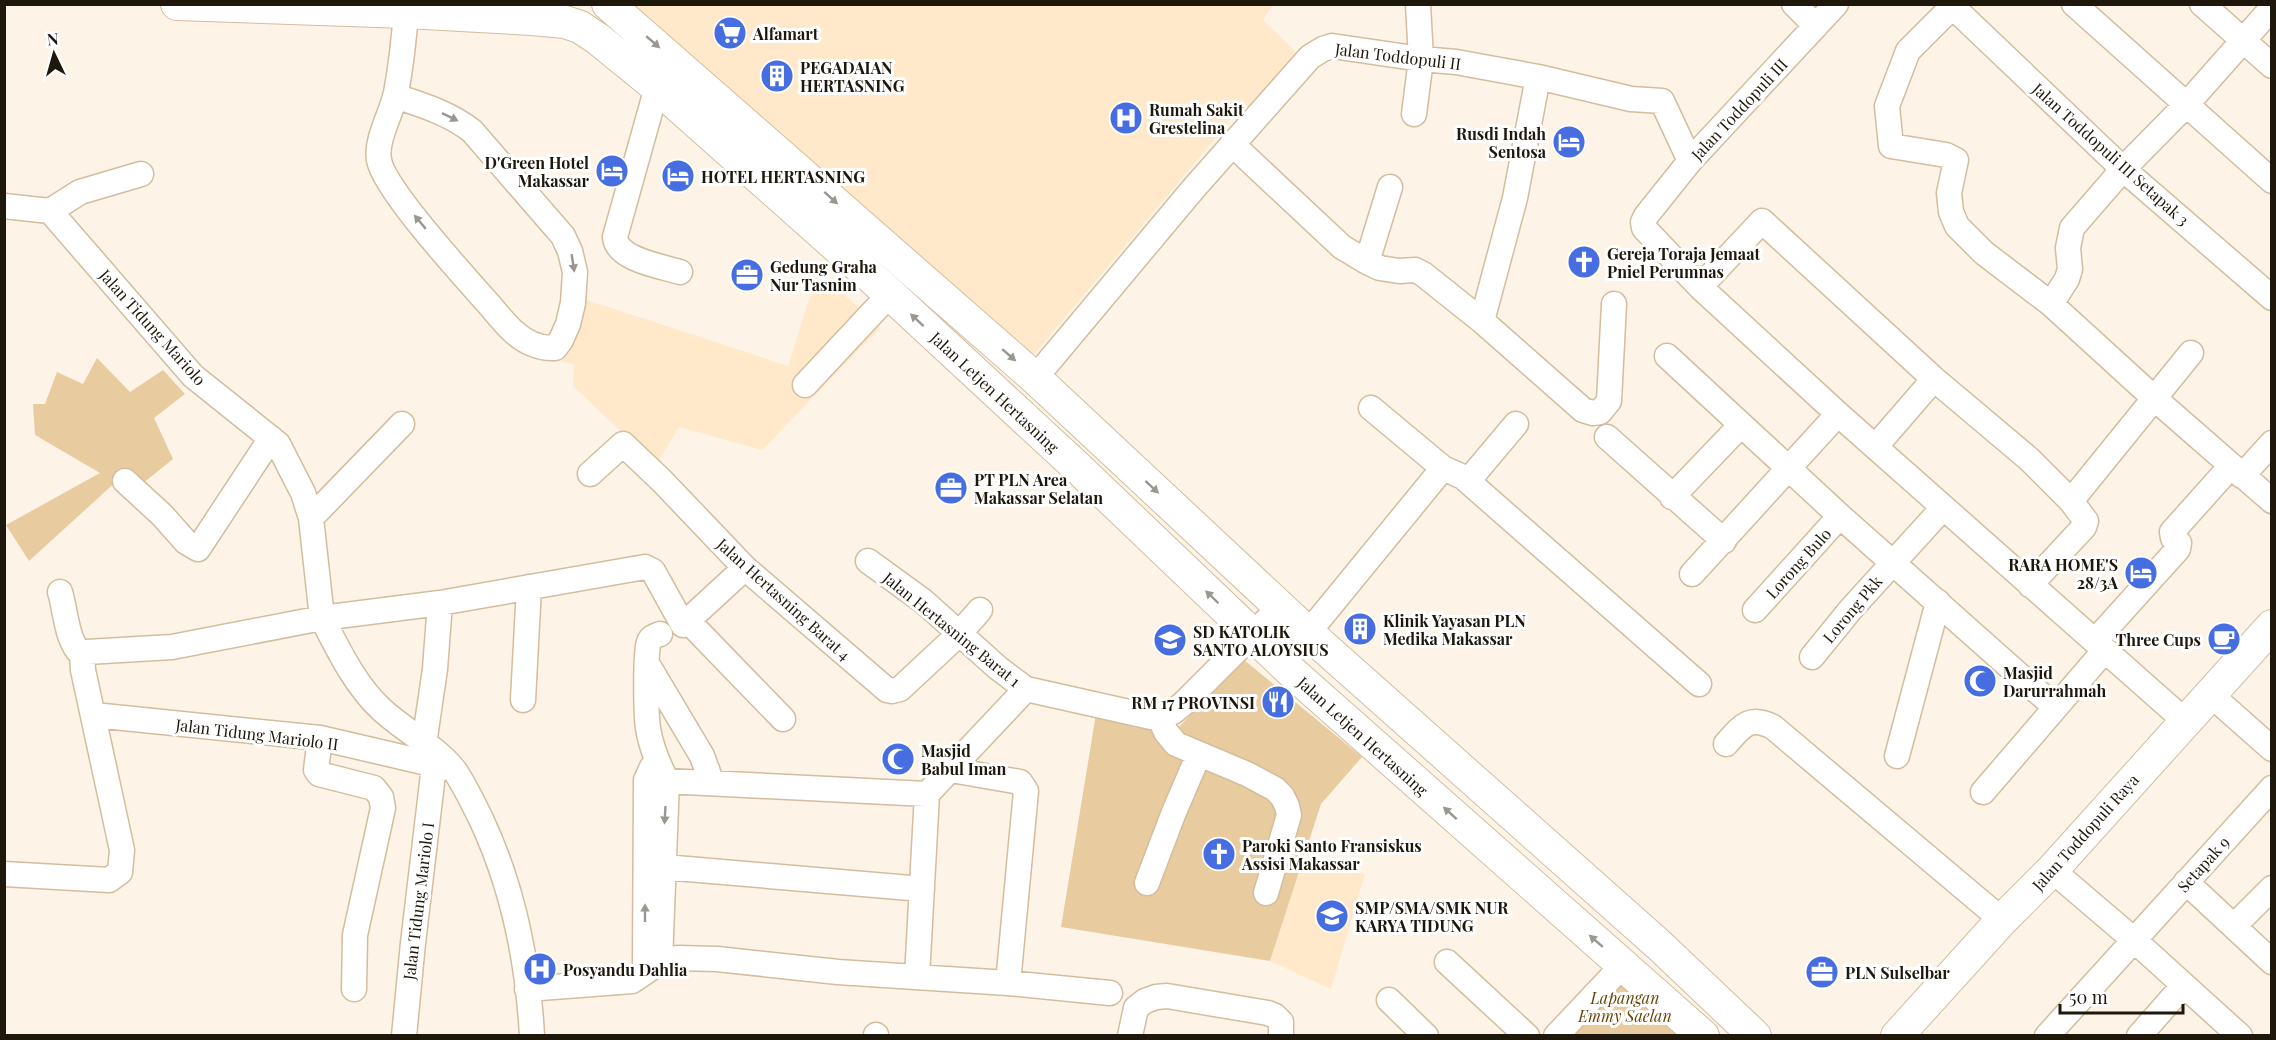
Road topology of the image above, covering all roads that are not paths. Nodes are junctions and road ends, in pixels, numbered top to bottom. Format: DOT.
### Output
graph roads {
  1 [pos="177,4"];
  2 [pos="608,4"];
  3 [pos="1418,4"];
  4 [pos="1794,4"];
  5 [pos="1836,4"];
  6 [pos="2074,4"];
  7 [pos="2202,4"];
  8 [pos="1954,6"];
  9 [pos="2271,8"];
  10 [pos="406,12"];
  11 [pos="1816,26"];
  12 [pos="2242,41"];
  13 [pos="1421,59"];
  14 [pos="2271,66"];
  15 [pos="1538,77"];
  16 [pos="657,87"];
  17 [pos="395,96"];
  18 [pos="2186,105"];
  19 [pos="1414,114"];
  20 [pos="1232,144"];
  21 [pos="1690,161"];
  22 [pos="2122,169"];
  23 [pos="141,174"];
  24 [pos="2271,180"];
  25 [pos="1390,187"];
  26 [pos="4,206"];
  27 [pos="50,211"];
  28 [pos="1367,262"];
  29 [pos="680,272"];
  30 [pos="1700,287"];
  31 [pos="890,294"];
  32 [pos="2271,298"];
  33 [pos="1614,304"];
  34 [pos="2051,304"];
  35 [pos="1482,321"];
  36 [pos="972,323"];
  37 [pos="949,350"];
  38 [pos="2191,353"];
  39 [pos="1667,356"];
  40 [pos="1035,378"];
  41 [pos="1934,379"];
  42 [pos="804,385"];
  43 [pos="2154,398"];
  44 [pos="1371,408"];
  45 [pos="1838,414"];
  46 [pos="402,424"];
  47 [pos="1516,424"];
  48 [pos="1741,424"];
  49 [pos="1607,437"];
  50 [pos="271,438"];
  51 [pos="2271,444"];
  52 [pos="1876,446"];
  53 [pos="1443,468"];
  54 [pos="1789,469"];
  55 [pos="2236,471"];
  56 [pos="590,474"];
  57 [pos="124,481"];
  58 [pos="1468,481"];
  59 [pos="1672,497"];
  60 [pos="2071,501"];
  61 [pos="2271,501"];
  62 [pos="1943,508"];
  63 [pos="1840,516"];
  64 [pos="311,518"];
  65 [pos="1724,541"];
  66 [pos="868,561"];
  67 [pos="1893,561"];
  68 [pos="745,568"];
  69 [pos="1692,574"];
  70 [pos="2030,585"];
  71 [pos="529,587"];
  72 [pos="60,592"];
  73 [pos="1938,602"];
  74 [pos="440,603"];
  75 [pos="1280,607"];
  76 [pos="980,610"];
  77 [pos="1755,610"];
  78 [pos="322,618"];
  79 [pos="686,623"];
  80 [pos="2271,626"];
  81 [pos="1308,633"];
  82 [pos="660,634"];
  83 [pos="959,634"];
  84 [pos="1253,635"];
  85 [pos="2100,645"];
  86 [pos="82,655"];
  87 [pos="1812,657"];
  88 [pos="648,665"];
  89 [pos="1699,684"];
  90 [pos="1026,689"];
  91 [pos="2211,695"];
  92 [pos="523,700"];
  93 [pos="2055,707"];
  94 [pos="94,715"];
  95 [pos="1160,716"];
  96 [pos="783,719"];
  97 [pos="2185,721"];
  98 [pos="320,738"];
  99 [pos="424,744"];
  100 [pos="1726,744"];
  101 [pos="2271,749"];
  102 [pos="1200,754"];
  103 [pos="1897,756"];
  104 [pos="444,768"];
  105 [pos="951,770"];
  106 [pos="656,774"];
  107 [pos="712,783"];
  108 [pos="2271,788"];
  109 [pos="1983,792"];
  110 [pos="927,794"];
  111 [pos="1516,816"];
  112 [pos="1489,848"];
  113 [pos="664,867"];
  114 [pos="2052,870"];
  115 [pos="4,874"];
  116 [pos="2186,882"];
  117 [pos="1147,884"];
  118 [pos="2271,888"];
  119 [pos="921,889"];
  120 [pos="1266,893"];
  121 [pos="2002,920"];
  122 [pos="2234,926"];
  123 [pos="2134,940"];
  124 [pos="1447,962"];
  125 [pos="2271,962"];
  126 [pos="1623,965"];
  127 [pos="653,967"];
  128 [pos="917,977"];
  129 [pos="1008,983"];
  130 [pos="2183,986"];
  131 [pos="354,988"];
  132 [pos="527,989"];
  133 [pos="1110,993"];
  134 [pos="1389,999"];
  135 [pos="1910,1031"];
  136 [pos="2237,1034"];
  137 [pos="404,1035"];
  138 [pos="532,1035"];
  139 [pos="1130,1035"];
  140 [pos="1281,1035"];
  141 [pos="1426,1035"];
  142 [pos="1527,1035"];
  143 [pos="1556,1035"];
  144 [pos="1703,1035"];
  145 [pos="1755,1035"];
  146 [pos="2047,1035"];
  147 [pos="2139,1035"];
  1 -- 10 [label="main road, Jalan Letjen Hertasning"];
  2 -- 36 [label="main road, Jalan Letjen Hertasning, one-way"];
  3 -- 13 [label="street"];
  4 -- 11 [label="street"];
  5 -- 11 [label="street, Jalan Toddopuli III"];
  6 -- 18 [label="street"];
  7 -- 12 [label="street"];
  8 -- 22 [label="street, Jalan Toddopuli III Setapak 3"];
  8 -- 34 [label="street"];
  9 -- 12 [label="street"];
  10 -- 16 [label="main road, Jalan Letjen Hertasning"];
  10 -- 17 [label="street"];
  11 -- 21 [label="street, Jalan Toddopuli III"];
  12 -- 14 [label="street"];
  12 -- 18 [label="street"];
  13 -- 15 [label="street, Jalan Toddopuli II"];
  13 -- 19 [label="street"];
  13 -- 20 [label="street, Jalan Toddopuli II"];
  15 -- 21 [label="street, Jalan Toddopuli II"];
  15 -- 35 [label="street"];
  16 -- 29 [label="street"];
  16 -- 31 [label="main road, Jalan Letjen Hertasning"];
  17 -- 17 [label="street, one-way"];
  18 -- 22 [label="street"];
  18 -- 24 [label="street"];
  20 -- 28 [label="street"];
  20 -- 40 [label="street, Jalan Toddopuli II"];
  21 -- 30 [label="street, Jalan Toddopuli III"];
  22 -- 32 [label="street, Jalan Toddopuli III Setapak 3"];
  22 -- 34 [label="street"];
  23 -- 27 [label="street"];
  25 -- 28 [label="street"];
  26 -- 27 [label="street"];
  27 -- 50 [label="street, Jalan Tidung Mariolo"];
  28 -- 35 [label="street"];
  30 -- 41 [label="street"];
  30 -- 45 [label="street"];
  37 -- 31 [label="main road, Jalan Letjen Hertasning, one-way"];
  31 -- 42 [label="street"];
  33 -- 35 [label="street"];
  34 -- 43 [label="street"];
  36 -- 37 [label="main road"];
  36 -- 40 [label="main road, Jalan Letjen Hertasning, one-way"];
  84 -- 37 [label="main road, Jalan Letjen Hertasning, one-way"];
  38 -- 43 [label="street"];
  39 -- 48 [label="street"];
  40 -- 75 [label="main road, Jalan Letjen Hertasning, one-way"];
  41 -- 52 [label="street"];
  41 -- 60 [label="street"];
  43 -- 55 [label="street"];
  43 -- 60 [label="street"];
  44 -- 53 [label="street"];
  45 -- 52 [label="street"];
  45 -- 54 [label="street"];
  46 -- 64 [label="street"];
  47 -- 58 [label="street"];
  48 -- 54 [label="street"];
  48 -- 59 [label="street"];
  49 -- 59 [label="street"];
  50 -- 57 [label="street"];
  50 -- 64 [label="street, Jalan Tidung Mariolo"];
  51 -- 55 [label="street"];
  52 -- 62 [label="street"];
  53 -- 58 [label="street"];
  53 -- 81 [label="street"];
  54 -- 63 [label="street"];
  54 -- 65 [label="street"];
  55 -- 61 [label="street"];
  55 -- 85 [label="street"];
  56 -- 68 [label="street, Jalan Hertasning Barat 4"];
  58 -- 89 [label="street"];
  59 -- 65 [label="street"];
  60 -- 70 [label="street"];
  62 -- 67 [label="street, Lorong Pkk"];
  62 -- 70 [label="street"];
  63 -- 67 [label="street"];
  63 -- 77 [label="street, Lorong Bulo"];
  64 -- 78 [label="street, Jalan Tidung Mariolo"];
  65 -- 69 [label="street"];
  66 -- 83 [label="street, Jalan Hertasning Barat 1"];
  67 -- 73 [label="street"];
  67 -- 87 [label="street, Lorong Pkk"];
  68 -- 79 [label="street"];
  68 -- 83 [label="street, Jalan Hertasning Barat 4"];
  70 -- 85 [label="street"];
  71 -- 74 [label="street"];
  71 -- 79 [label="street"];
  71 -- 92 [label="street"];
  72 -- 86 [label="street"];
  73 -- 93 [label="street"];
  73 -- 103 [label="street"];
  74 -- 78 [label="street"];
  74 -- 99 [label="street"];
  75 -- 81 [label="main road, Jalan Letjen Hertasning"];
  75 -- 84 [label="street"];
  76 -- 83 [label="street"];
  78 -- 86 [label="street"];
  78 -- 99 [label="street, Jalan Tidung Mariolo"];
  79 -- 96 [label="street"];
  80 -- 91 [label="main road, Jalan Toddopuli Raya"];
  81 -- 111 [label="main road, Jalan Letjen Hertasning"];
  82 -- 88 [label="street"];
  83 -- 90 [label="street, Jalan Hertasning Barat 1"];
  84 -- 95 [label="street"];
  112 -- 84 [label="main road, Jalan Letjen Hertasning, one-way"];
  85 -- 93 [label="street"];
  85 -- 97 [label="street"];
  86 -- 94 [label="street"];
  88 -- 106 [label="street"];
  88 -- 107 [label="street"];
  90 -- 95 [label="street, Jalan Hertasning Barat 1"];
  90 -- 105 [label="street"];
  91 -- 97 [label="main road, Jalan Toddopuli Raya"];
  91 -- 101 [label="street"];
  93 -- 109 [label="street"];
  94 -- 98 [label="street, Jalan Tidung Mariolo II"];
  94 -- 115 [label="street"];
  95 -- 102 [label="street"];
  97 -- 114 [label="main road, Jalan Toddopuli Raya"];
  98 -- 104 [label="street, Jalan Tidung Mariolo II"];
  98 -- 131 [label="street"];
  99 -- 104 [label="street, Jalan Tidung Mariolo"];
  100 -- 121 [label="street"];
  102 -- 117 [label="street"];
  102 -- 120 [label="street"];
  104 -- 132 [label="street, Jalan Tidung Mariolo"];
  104 -- 137 [label="street, Jalan Tidung Mariolo I"];
  105 -- 110 [label="street"];
  105 -- 129 [label="street"];
  106 -- 107 [label="street"];
  106 -- 113 [label="street, one-way"];
  127 -- 106 [label="street, one-way"];
  107 -- 110 [label="street"];
  108 -- 116 [label="street, Setapak 9"];
  110 -- 119 [label="street"];
  111 -- 112 [label="main road"];
  111 -- 145 [label="main road, Jalan Letjen Hertasning"];
  126 -- 112 [label="main road, Jalan Letjen Hertasning, one-way"];
  113 -- 119 [label="street"];
  113 -- 127 [label="street"];
  114 -- 121 [label="main road, Jalan Toddopuli Raya"];
  114 -- 123 [label="street"];
  116 -- 122 [label="street"];
  116 -- 123 [label="street, Setapak 9"];
  118 -- 122 [label="street"];
  119 -- 128 [label="street"];
  121 -- 135 [label="main road, Jalan Toddopuli Raya"];
  122 -- 125 [label="street"];
  123 -- 130 [label="street"];
  123 -- 146 [label="street, Setapak 9"];
  124 -- 142 [label="street"];
  126 -- 143 [label="street"];
  126 -- 144 [label="main road, Jalan Letjen Hertasning"];
  127 -- 128 [label="street"];
  127 -- 132 [label="street"];
  128 -- 129 [label="street"];
  129 -- 133 [label="street"];
  130 -- 136 [label="street"];
  130 -- 147 [label="street"];
  132 -- 138 [label="street, Jalan Tidung Mariolo"];
  134 -- 141 [label="street"];
  139 -- 140 [label="street"];
}
